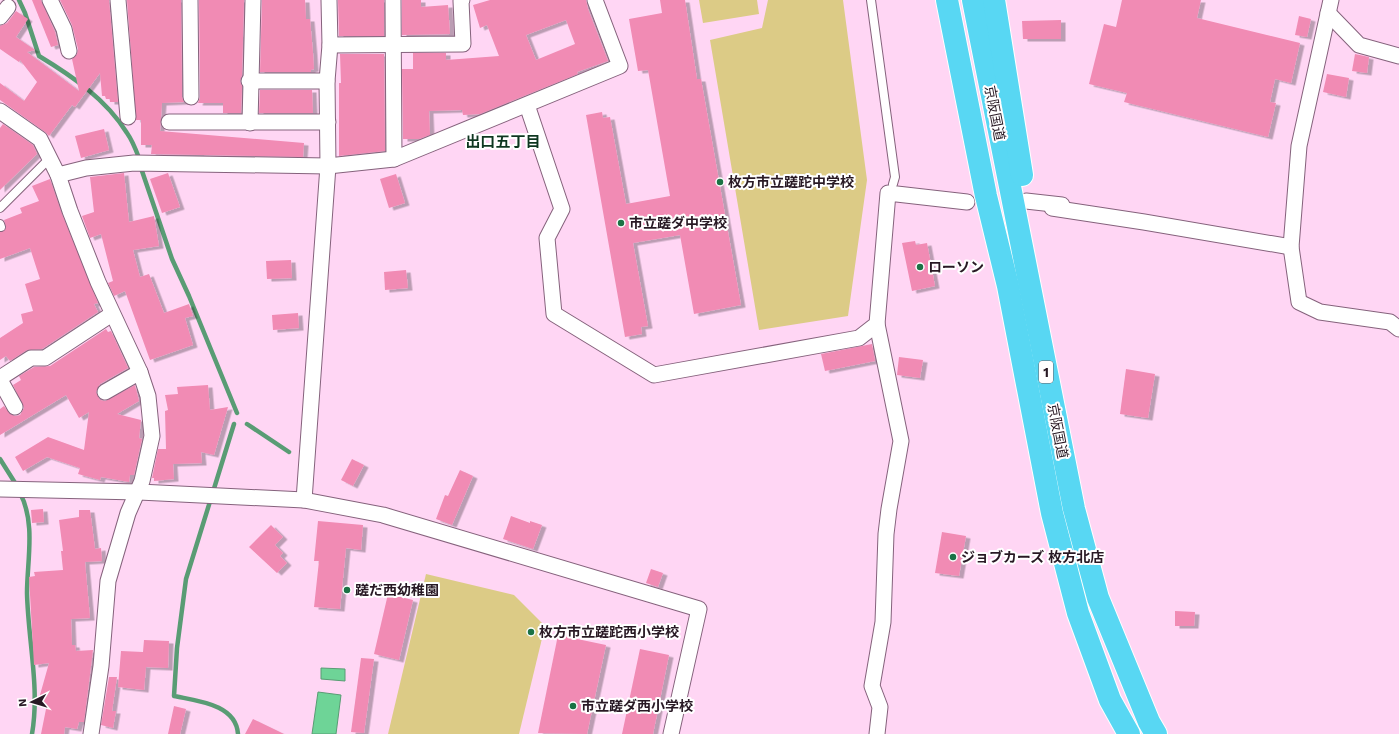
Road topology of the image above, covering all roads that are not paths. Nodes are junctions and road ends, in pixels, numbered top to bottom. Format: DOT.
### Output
graph roads {
  1 [pos="50,0"];
  2 [pos="118,0"];
  3 [pos="190,0"];
  4 [pos="253,0"];
  5 [pos="329,0"];
  6 [pos="393,0"];
  7 [pos="462,0"];
  8 [pos="595,0"];
  9 [pos="871,0"];
  10 [pos="947,0"];
  11 [pos="973,0"];
  12 [pos="994,0"];
  13 [pos="1330,7"];
  14 [pos="393,44"];
  15 [pos="330,45"];
  16 [pos="69,51"];
  17 [pos="1399,56"];
  18 [pos="250,81"];
  19 [pos="327,81"];
  20 [pos="191,97"];
  21 [pos="527,105"];
  22 [pos="0,111"];
  23 [pos="128,117"];
  24 [pos="169,122"];
  25 [pos="328,122"];
  26 [pos="250,123"];
  27 [pos="50,158"];
  28 [pos="394,159"];
  29 [pos="328,166"];
  30 [pos="58,175"];
  31 [pos="890,188"];
  32 [pos="977,199"];
  33 [pos="1026,201"];
  34 [pos="0,208"];
  35 [pos="1052,208"];
  36 [pos="1144,222"];
  37 [pos="1291,247"];
  38 [pos="1028,280"];
  39 [pos="112,314"];
  40 [pos="877,324"];
  41 [pos="1399,329"];
  42 [pos="140,372"];
  43 [pos="0,379"];
  44 [pos="105,392"];
  45 [pos="15,407"];
  46 [pos="12,489"];
  47 [pos="139,492"];
  48 [pos="304,500"];
  49 [pos="91,734"];
  50 [pos="671,734"];
  51 [pos="877,734"];
  52 [pos="1129,734"];
  53 [pos="1156,734"];
  1 -- 16 [label="street"];
  2 -- 23 [label="street"];
  3 -- 20 [label="street"];
  4 -- 18 [label="street"];
  5 -- 15 [label="street"];
  6 -- 14 [label="street"];
  7 -- 14 [label="street"];
  8 -- 21 [label="street"];
  9 -- 31 [label="lane"];
  10 -- 32 [label="highway, 京阪国道 / 1"];
  11 -- 38 [label="highway, 京阪国道 / 1"];
  12 -- 33 [label="highway"];
  13 -- 17 [label="street"];
  13 -- 37 [label="street"];
  14 -- 15 [label="street"];
  14 -- 28 [label="street"];
  15 -- 19 [label="street"];
  18 -- 19 [label="street"];
  18 -- 26 [label="street"];
  19 -- 25 [label="street"];
  21 -- 28 [label="street"];
  21 -- 40 [label="street"];
  22 -- 27 [label="street"];
  24 -- 26 [label="street"];
  25 -- 26 [label="street"];
  25 -- 29 [label="street"];
  27 -- 30 [label="street"];
  27 -- 34 [label="lane"];
  28 -- 29 [label="street"];
  29 -- 30 [label="street"];
  29 -- 48 [label="street"];
  30 -- 39 [label="street"];
  31 -- 32 [label="street"];
  31 -- 32 [label="street"];
  31 -- 40 [label="street"];
  32 -- 52 [label="highway, 京阪国道 / 1"];
  33 -- 36 [label="street"];
  33 -- 38 [label="highway"];
  35 -- 36 [label="street"];
  36 -- 37 [label="street"];
  37 -- 41 [label="street"];
  38 -- 53 [label="highway, 京阪国道 / 1"];
  39 -- 42 [label="street"];
  39 -- 43 [label="street"];
  40 -- 51 [label="street"];
  42 -- 44 [label="street"];
  42 -- 47 [label="street"];
  43 -- 45 [label="street"];
  46 -- 47 [label="street"];
  47 -- 48 [label="street"];
  47 -- 49 [label="street"];
  48 -- 50 [label="street"];
}
